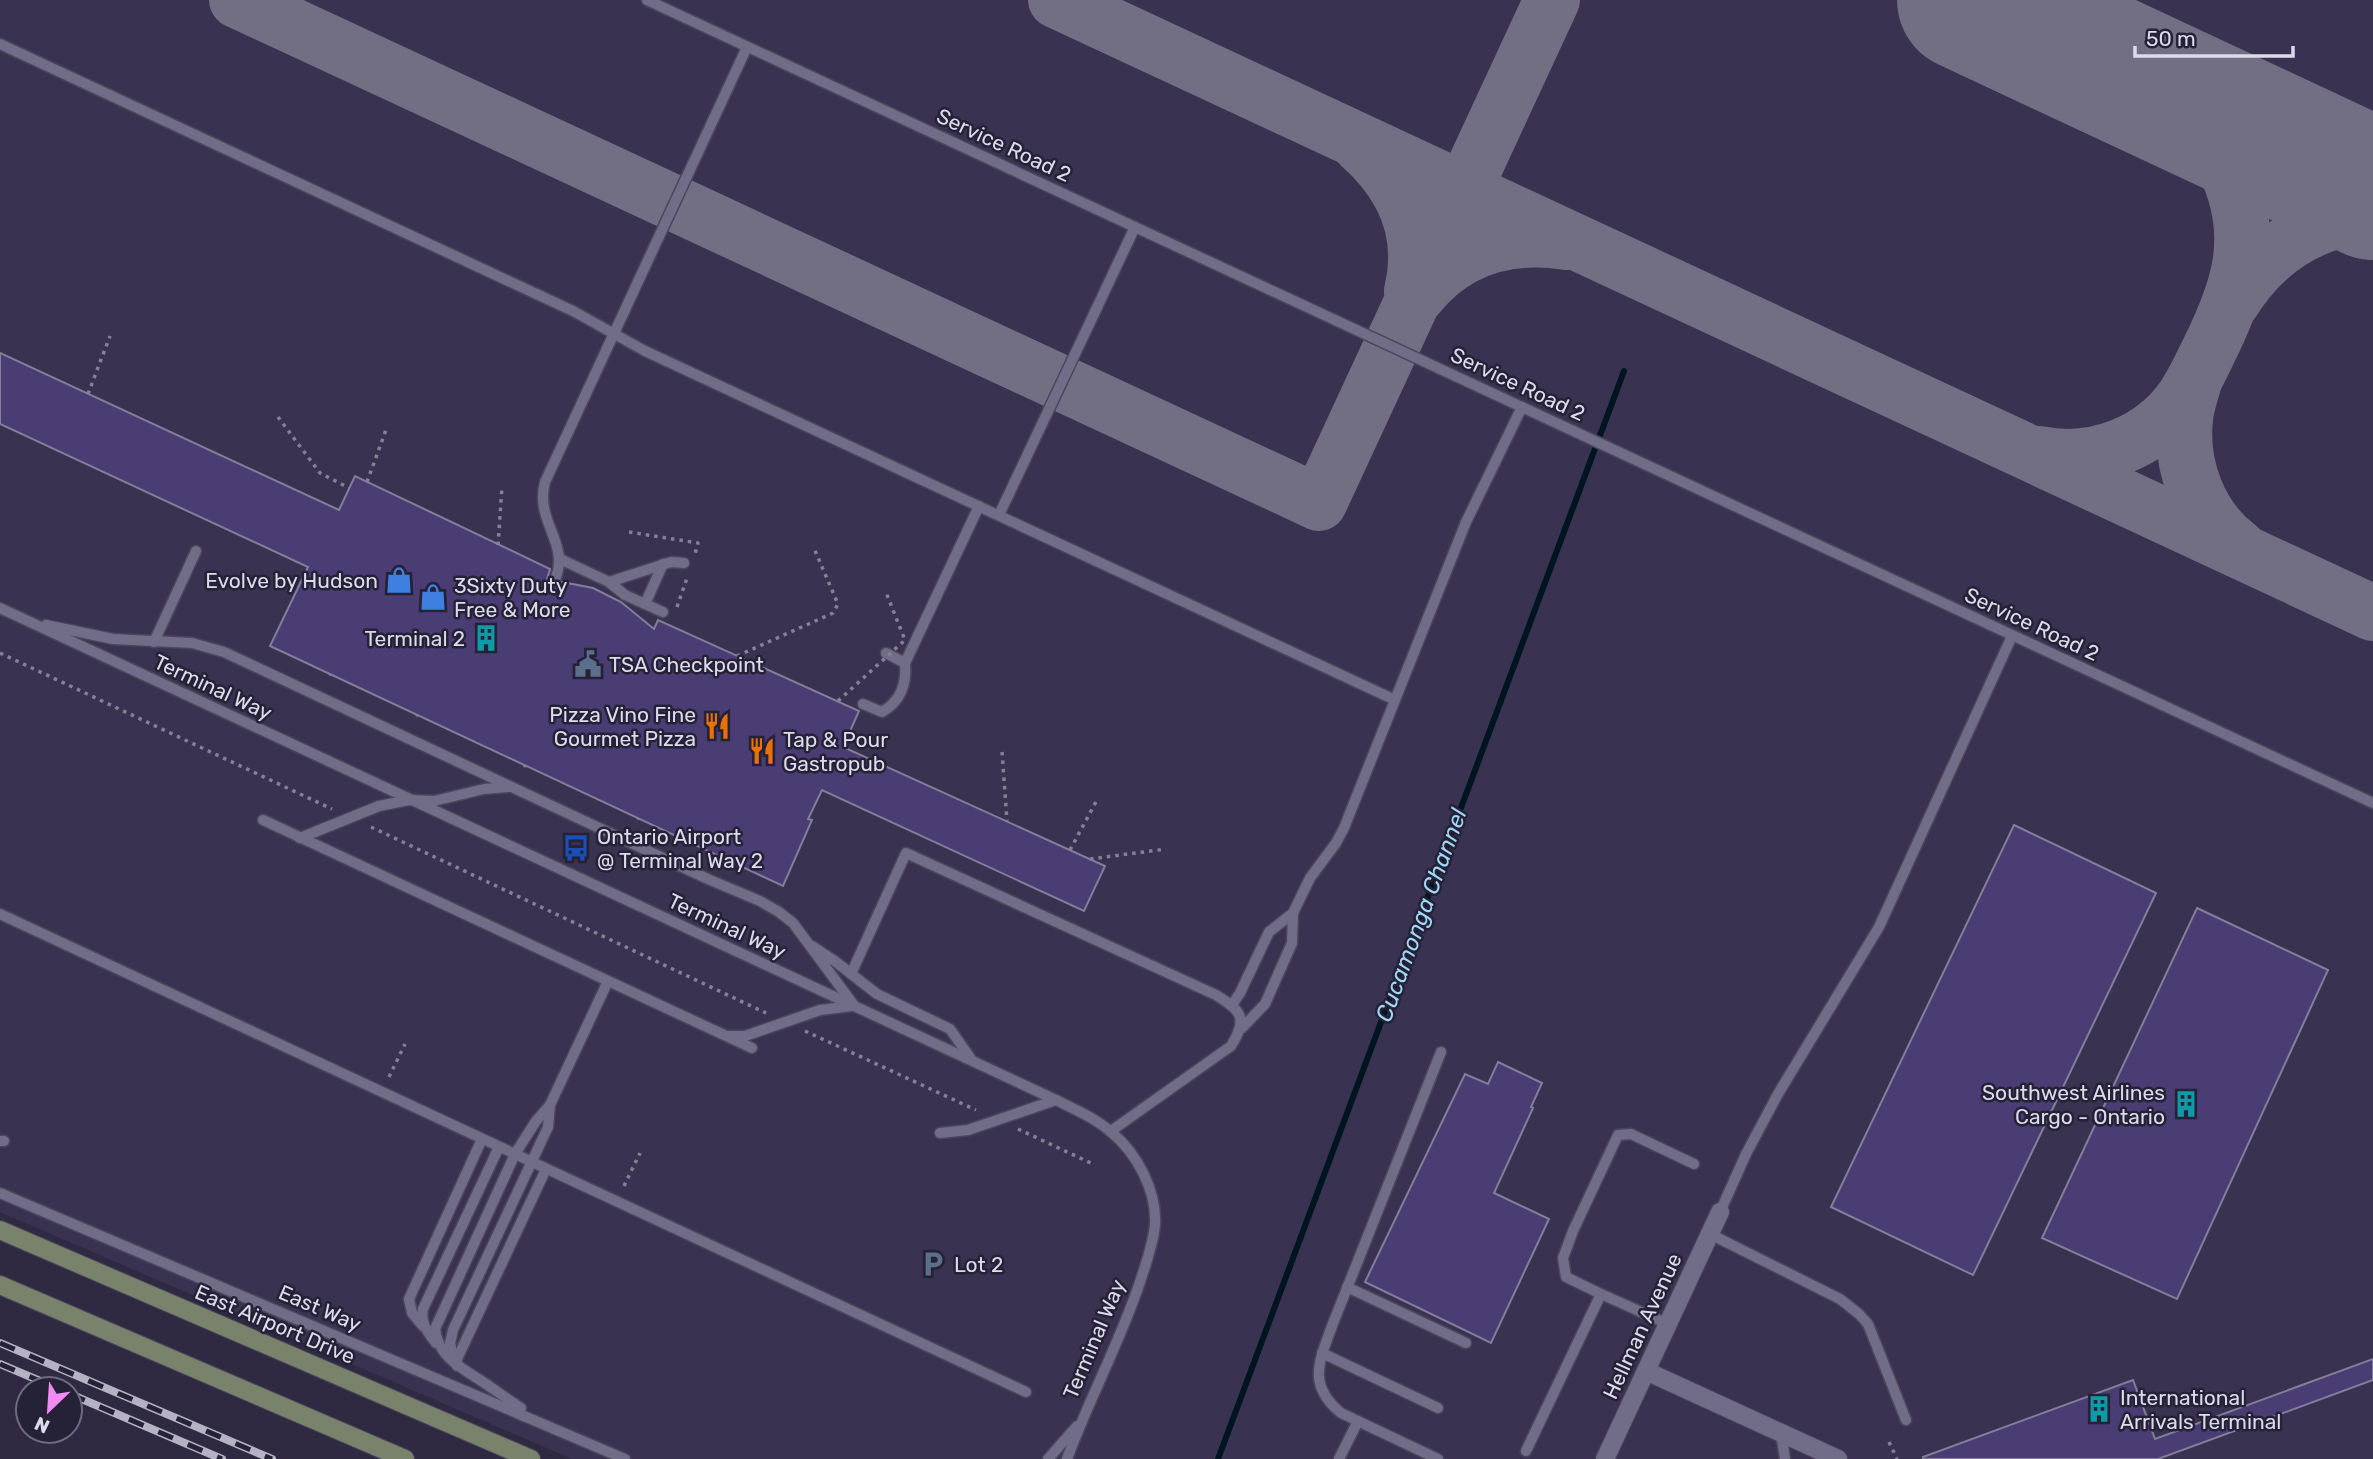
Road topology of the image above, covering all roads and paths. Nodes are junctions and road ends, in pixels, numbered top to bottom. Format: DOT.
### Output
graph roads {
  1 [pos="647,0"];
  2 [pos="0,44"];
  3 [pos="747,47"];
  4 [pos="1135,227"];
  5 [pos="615,334"];
  6 [pos="110,336"];
  7 [pos="88,394"];
  8 [pos="1522,407"];
  9 [pos="278,417"];
  10 [pos="387,427"];
  11 [pos="367,482"];
  12 [pos="349,488"];
  13 [pos="502,488"];
  14 [pos="979,506"];
  15 [pos="999,515"];
  16 [pos="498,545"];
  17 [pos="813,546"];
  18 [pos="196,551"];
  19 [pos="560,559"];
  20 [pos="684,563"];
  21 [pos="663,564"];
  22 [pos="554,582"];
  23 [pos="609,582"];
  24 [pos="885,590"];
  25 [pos="645,604"];
  26 [pos="0,608"];
  27 [pos="663,612"];
  28 [pos="29,622"];
  29 [pos="2012,636"];
  30 [pos="154,642"];
  31 [pos="0,653"];
  32 [pos="886,653"];
  33 [pos="737,656"];
  34 [pos="905,663"];
  35 [pos="1395,700"];
  36 [pos="838,701"];
  37 [pos="863,704"];
  38 [pos="1002,752"];
  39 [pos="514,788"];
  40 [pos="1098,798"];
  41 [pos="409,800"];
  42 [pos="2373,803"];
  43 [pos="349,817"];
  44 [pos="263,820"];
  45 [pos="1007,821"];
  46 [pos="300,838"];
  47 [pos="1166,849"];
  48 [pos="1070,850"];
  49 [pos="1090,859"];
  50 [pos="0,914"];
  51 [pos="1293,914"];
  52 [pos="807,943"];
  53 [pos="851,974"];
  54 [pos="608,981"];
  55 [pos="1232,1005"];
  56 [pos="854,1006"];
  57 [pos="787,1022"];
  58 [pos="1242,1028"];
  59 [pos="723,1035"];
  60 [pos="405,1044"];
  61 [pos="752,1048"];
  62 [pos="1441,1052"];
  63 [pos="972,1060"];
  64 [pos="389,1077"];
  65 [pos="1056,1100"];
  66 [pos="550,1105"];
  67 [pos="997,1120"];
  68 [pos="1111,1131"];
  69 [pos="940,1133"];
  70 [pos="482,1139"];
  71 [pos="499,1147"];
  72 [pos="640,1153"];
  73 [pos="515,1154"];
  74 [pos="531,1161"];
  75 [pos="1693,1164"];
  76 [pos="1096,1165"];
  77 [pos="546,1168"];
  78 [pos="624,1186"];
  79 [pos="0,1193"];
  80 [pos="1720,1212"];
  81 [pos="0,1230"];
  82 [pos="1710,1234"];
  83 [pos="0,1284"];
  84 [pos="1347,1287"];
  85 [pos="1601,1294"];
  86 [pos="1668,1324"];
  87 [pos="424,1327"];
  88 [pos="1466,1343"];
  89 [pos="443,1352"];
  90 [pos="1322,1353"];
  91 [pos="457,1366"];
  92 [pos="1646,1371"];
  93 [pos="1026,1392"];
  94 [pos="1438,1408"];
  95 [pos="1906,1420"];
  96 [pos="1081,1421"];
  97 [pos="1358,1421"];
  98 [pos="540,1422"];
  99 [pos="1782,1433"];
  100 [pos="1889,1442"];
  101 [pos="1526,1451"];
  102 [pos="405,1459"];
  103 [pos="531,1459"];
  104 [pos="625,1459"];
  105 [pos="1048,1459"];
  106 [pos="1067,1459"];
  107 [pos="1339,1459"];
  108 [pos="1438,1459"];
  109 [pos="1605,1459"];
  110 [pos="1785,1459"];
  111 [pos="1838,1459"];
  112 [pos="1897,1459"];
  1 -- 3 [label="lane, Service Road 2"];
  2 -- 5 [label="lane"];
  3 -- 4 [label="lane, Service Road 2"];
  3 -- 5 [label="lane"];
  4 -- 8 [label="lane, Service Road 2"];
  4 -- 15 [label="lane"];
  5 -- 14 [label="lane"];
  5 -- 19 [label="lane"];
  6 -- 7 [label="path"];
  8 -- 29 [label="lane, Service Road 2"];
  8 -- 35 [label="lane"];
  9 -- 12 [label="path"];
  10 -- 11 [label="path"];
  13 -- 16 [label="path"];
  14 -- 15 [label="lane"];
  14 -- 34 [label="lane"];
  15 -- 35 [label="lane"];
  17 -- 33 [label="path"];
  18 -- 30 [label="lane"];
  19 -- 22 [label="lane"];
  19 -- 23 [label="lane"];
  20 -- 21 [label="lane"];
  21 -- 23 [label="lane"];
  21 -- 25 [label="lane"];
  23 -- 25 [label="lane"];
  24 -- 36 [label="path, bridge"];
  25 -- 27 [label="lane"];
  26 -- 28 [label="lane, Terminal Way"];
  28 -- 30 [label="lane"];
  28 -- 41 [label="lane, Terminal Way"];
  29 -- 42 [label="lane, Service Road 2"];
  29 -- 80 [label="lane"];
  30 -- 39 [label="lane"];
  31 -- 43 [label="path"];
  32 -- 34 [label="lane"];
  34 -- 37 [label="lane"];
  35 -- 51 [label="lane"];
  38 -- 45 [label="path"];
  39 -- 41 [label="lane"];
  39 -- 52 [label="lane"];
  40 -- 48 [label="path"];
  41 -- 43 [label="lane"];
  41 -- 56 [label="lane, Terminal Way"];
  43 -- 46 [label="lane"];
  43 -- 57 [label="path"];
  44 -- 46 [label="lane"];
  46 -- 54 [label="lane"];
  47 -- 49 [label="path"];
  50 -- 70 [label="lane"];
  51 -- 55 [label="lane"];
  51 -- 58 [label="lane"];
  52 -- 53 [label="lane"];
  52 -- 56 [label="lane"];
  53 -- 55 [label="lane"];
  53 -- 63 [label="lane"];
  54 -- 59 [label="lane"];
  54 -- 66 [label="lane"];
  55 -- 58 [label="lane"];
  56 -- 57 [label="lane"];
  56 -- 63 [label="lane, Terminal Way"];
  57 -- 59 [label="lane"];
  57 -- 67 [label="path"];
  58 -- 68 [label="lane"];
  59 -- 61 [label="lane"];
  60 -- 64 [label="path"];
  62 -- 84 [label="lane"];
  63 -- 65 [label="lane, Terminal Way"];
  65 -- 67 [label="lane"];
  65 -- 68 [label="lane, Terminal Way"];
  66 -- 73 [label="lane"];
  66 -- 74 [label="lane"];
  67 -- 69 [label="lane"];
  67 -- 76 [label="path"];
  68 -- 96 [label="lane, Terminal Way"];
  70 -- 71 [label="lane"];
  70 -- 87 [label="lane"];
  71 -- 73 [label="lane"];
  71 -- 87 [label="lane"];
  72 -- 78 [label="path"];
  73 -- 74 [label="lane"];
  73 -- 89 [label="lane"];
  74 -- 77 [label="lane"];
  74 -- 91 [label="lane"];
  75 -- 85 [label="lane"];
  77 -- 91 [label="lane"];
  77 -- 93 [label="lane"];
  79 -- 98 [label="lane, East Way"];
  80 -- 82 [label="street, Hellman Avenue"];
  81 -- 103 [label="main road, East Airport Drive"];
  82 -- 86 [label="street, Hellman Avenue"];
  82 -- 95 [label="lane"];
  83 -- 102 [label="main road"];
  84 -- 88 [label="lane"];
  84 -- 90 [label="lane"];
  85 -- 86 [label="lane"];
  85 -- 101 [label="lane"];
  86 -- 92 [label="street, Hellman Avenue"];
  87 -- 89 [label="lane"];
  89 -- 91 [label="lane"];
  90 -- 94 [label="lane"];
  90 -- 97 [label="lane"];
  91 -- 98 [label="lane"];
  92 -- 99 [label="street"];
  92 -- 109 [label="street, Hellman Avenue"];
  96 -- 105 [label="lane"];
  96 -- 106 [label="lane, Terminal Way"];
  97 -- 107 [label="lane"];
  97 -- 108 [label="lane"];
  98 -- 104 [label="lane, East Way"];
  99 -- 110 [label="lane"];
  99 -- 111 [label="street"];
  100 -- 112 [label="path"];
}
